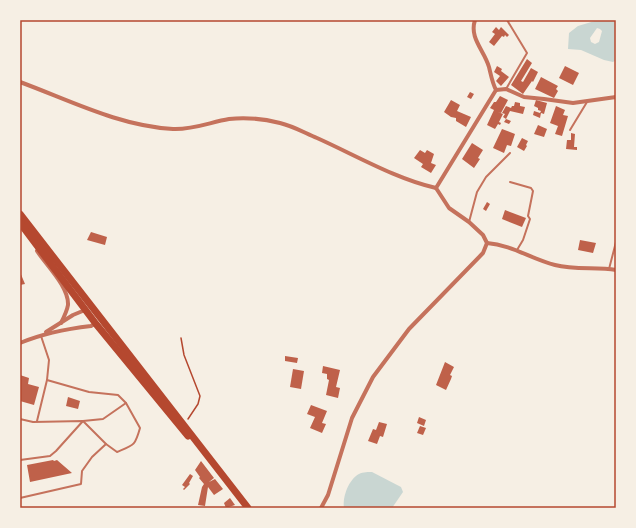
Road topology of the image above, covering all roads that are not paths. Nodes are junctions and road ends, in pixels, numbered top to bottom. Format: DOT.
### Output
graph roads {
  1 [pos="475,20"];
  2 [pos="507,20"];
  3 [pos="20,82"];
  4 [pos="496,90"];
  5 [pos="506,90"];
  6 [pos="616,97"];
  7 [pos="587,101"];
  8 [pos="570,130"];
  9 [pos="510,153"];
  10 [pos="510,182"];
  11 [pos="436,188"];
  12 [pos="20,214"];
  13 [pos="469,222"];
  14 [pos="20,225"];
  15 [pos="616,242"];
  16 [pos="487,243"];
  17 [pos="517,250"];
  18 [pos="609,269"];
  19 [pos="616,270"];
  20 [pos="82,293"];
  21 [pos="85,310"];
  22 [pos="95,315"];
  23 [pos="61,323"];
  24 [pos="96,324"];
  25 [pos="40,335"];
  26 [pos="20,343"];
  27 [pos="144,373"];
  28 [pos="46,380"];
  29 [pos="126,403"];
  30 [pos="20,419"];
  31 [pos="37,421"];
  32 [pos="83,421"];
  33 [pos="106,444"];
  34 [pos="20,460"];
  35 [pos="214,464"];
  36 [pos="20,498"];
  37 [pos="248,508"];
  38 [pos="321,508"];
  1 -- 4 [label="street"];
  2 -- 5 [label="lane"];
  3 -- 11 [label="street"];
  4 -- 5 [label="street"];
  4 -- 11 [label="street"];
  5 -- 7 [label="street"];
  6 -- 7 [label="street"];
  7 -- 8 [label="lane"];
  9 -- 13 [label="lane"];
  10 -- 17 [label="lane"];
  11 -- 13 [label="street"];
  12 -- 20 [label="main road"];
  13 -- 16 [label="street"];
  14 -- 21 [label="main road"];
  14 -- 23 [label="street"];
  15 -- 18 [label="lane"];
  16 -- 17 [label="street"];
  16 -- 38 [label="street"];
  17 -- 18 [label="street"];
  18 -- 19 [label="street"];
  20 -- 22 [label="street"];
  20 -- 27 [label="main road"];
  21 -- 22 [label="street"];
  21 -- 23 [label="street"];
  21 -- 24 [label="main road"];
  22 -- 24 [label="street"];
  22 -- 27 [label="street"];
  23 -- 25 [label="street"];
  24 -- 25 [label="street"];
  24 -- 35 [label="main road"];
  25 -- 26 [label="street"];
  25 -- 28 [label="lane"];
  27 -- 35 [label="main road"];
  28 -- 29 [label="lane"];
  28 -- 31 [label="lane"];
  29 -- 32 [label="lane"];
  29 -- 33 [label="lane"];
  30 -- 31 [label="lane"];
  31 -- 32 [label="lane"];
  32 -- 33 [label="lane"];
  32 -- 34 [label="lane"];
  33 -- 36 [label="lane"];
  35 -- 37 [label="main road"];
}
